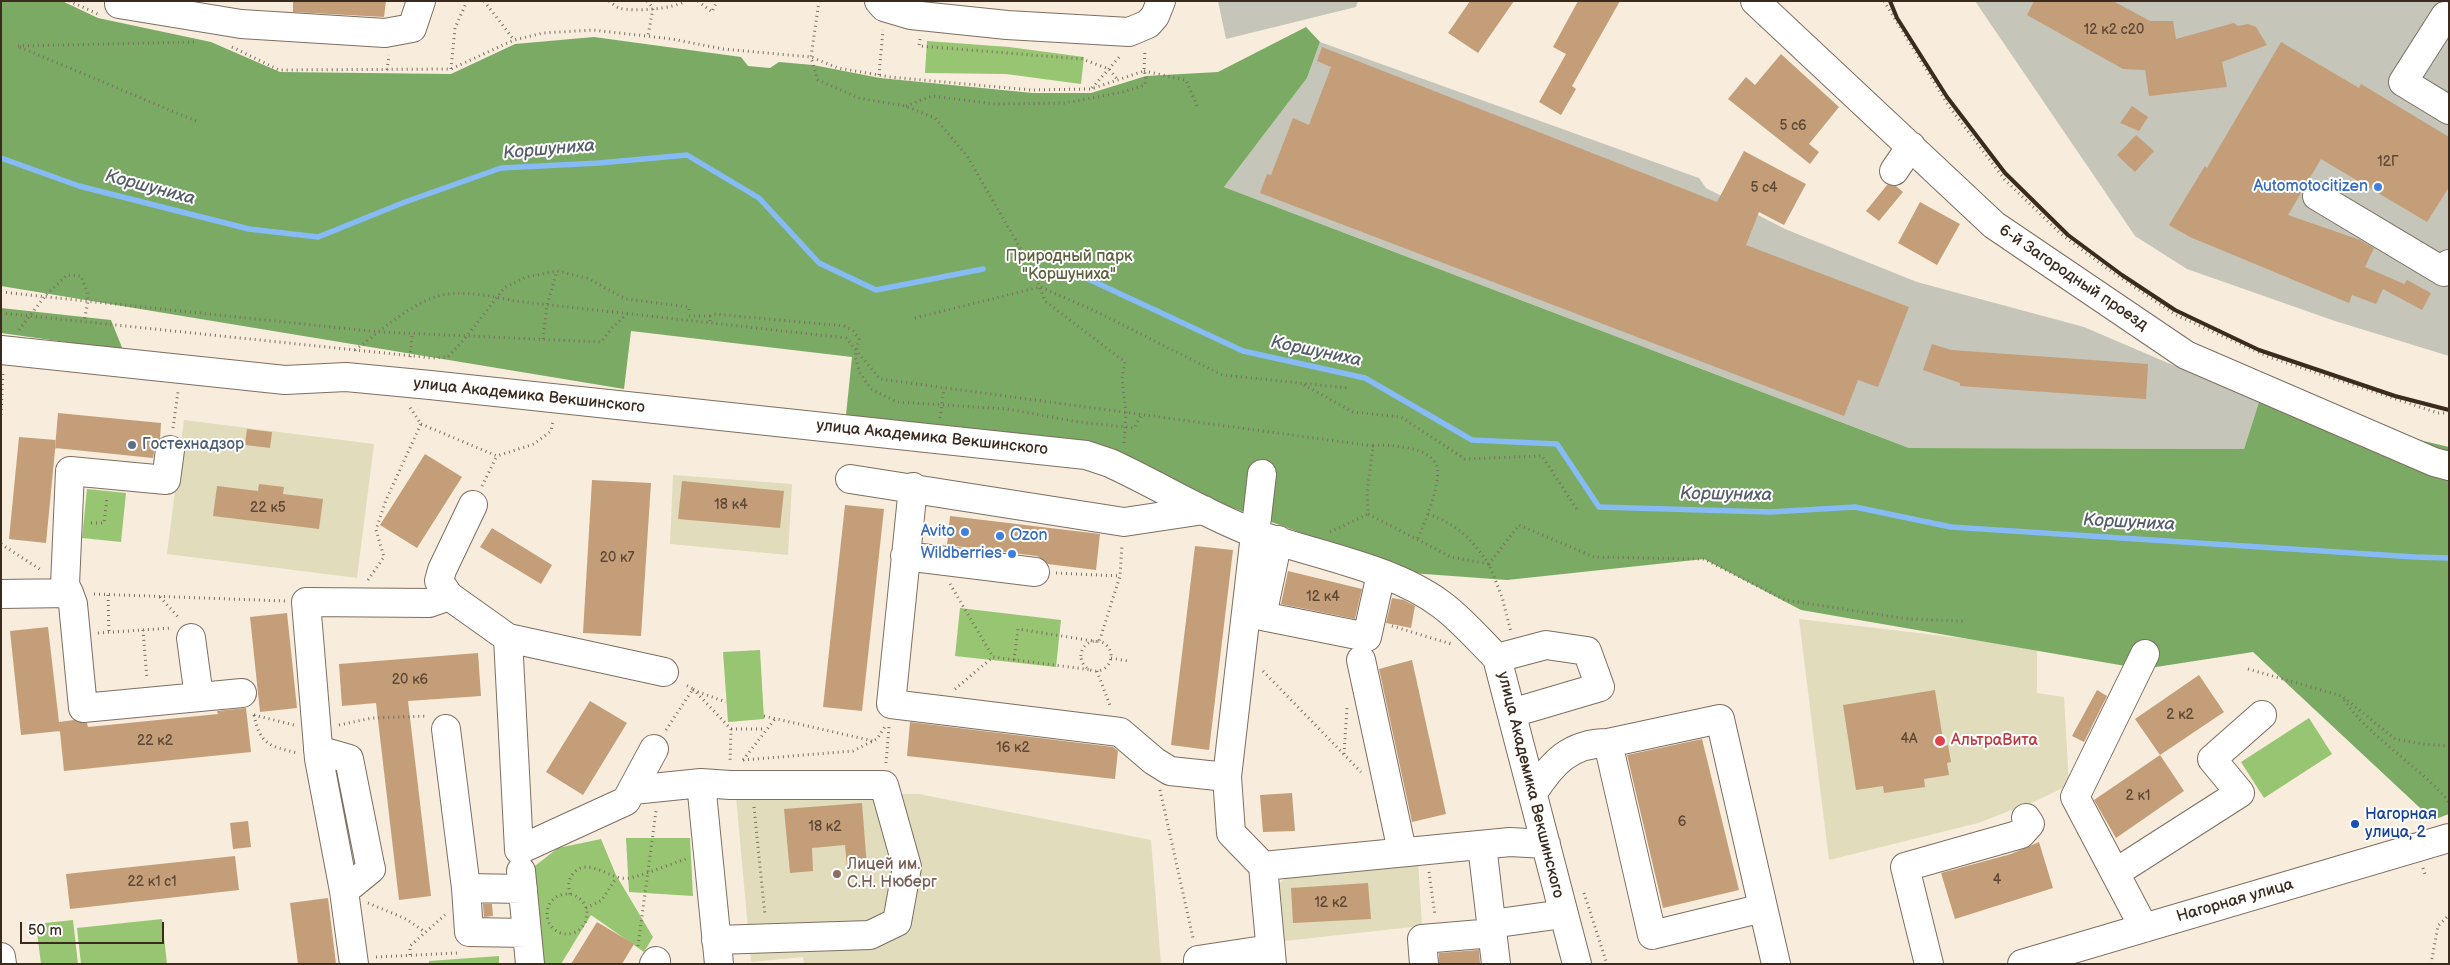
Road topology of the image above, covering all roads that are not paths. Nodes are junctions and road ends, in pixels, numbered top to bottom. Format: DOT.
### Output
graph roads {
  1 [pos="421,1"];
  2 [pos="1755,1"];
  3 [pos="1789,1"];
  4 [pos="881,4"];
  5 [pos="115,5"];
  6 [pos="1154,13"];
  7 [pos="2447,14"];
  8 [pos="1786,28"];
  9 [pos="2449,110"];
  10 [pos="1911,146"];
  11 [pos="1894,170"];
  12 [pos="2317,196"];
  13 [pos="2449,264"];
  14 [pos="2,351"];
  15 [pos="170,450"];
  16 [pos="2449,466"];
  17 [pos="1262,474"];
  18 [pos="850,479"];
  19 [pos="913,488"];
  20 [pos="473,504"];
  21 [pos="1204,510"];
  22 [pos="1266,536"];
  23 [pos="905,556"];
  24 [pos="1035,572"];
  25 [pos="1381,574"];
  26 [pos="73,591"];
  27 [pos="1,594"];
  28 [pos="449,596"];
  29 [pos="191,638"];
  30 [pos="508,638"];
  31 [pos="2144,654"];
  32 [pos="1497,658"];
  33 [pos="1361,660"];
  34 [pos="664,672"];
  35 [pos="199,697"];
  36 [pos="250,707"];
  37 [pos="1512,713"];
  38 [pos="2262,714"];
  39 [pos="446,729"];
  40 [pos="1608,744"];
  41 [pos="654,749"];
  42 [pos="1227,777"];
  43 [pos="701,783"];
  44 [pos="633,790"];
  45 [pos="1533,793"];
  46 [pos="2026,818"];
  47 [pos="2449,838"];
  48 [pos="1546,844"];
  49 [pos="1482,845"];
  50 [pos="519,850"];
  51 [pos="1414,850"];
  52 [pos="1262,866"];
  53 [pos="2114,872"];
  54 [pos="523,889"];
  55 [pos="466,892"];
  56 [pos="1764,908"];
  57 [pos="1563,914"];
  58 [pos="2144,928"];
  59 [pos="1492,929"];
  60 [pos="527,933"];
  61 [pos="718,952"];
  62 [pos="1271,956"];
  63 [pos="1,957"];
  64 [pos="354,961"];
  65 [pos="1198,962"];
  66 [pos="2,964"];
  67 [pos="530,964"];
  68 [pos="1424,964"];
  69 [pos="1496,964"];
  70 [pos="1577,964"];
  71 [pos="1776,964"];
  72 [pos="1929,964"];
  73 [pos="2022,964"];
  1 -- 5 [label="street"];
  2 -- 8 [label="street, 6-й Загородный проезд"];
  3 -- 8 [label="street"];
  4 -- 6 [label="street"];
  7 -- 9 [label="street"];
  8 -- 10 [label="street, 6-й Загородный проезд"];
  10 -- 11 [label="street"];
  10 -- 16 [label="street, 6-й Загородный проезд"];
  12 -- 13 [label="street"];
  14 -- 21 [label="street, улица Академика Векшинского"];
  15 -- 26 [label="street"];
  17 -- 22 [label="street"];
  18 -- 19 [label="street"];
  19 -- 21 [label="street"];
  19 -- 23 [label="street"];
  20 -- 28 [label="street"];
  21 -- 22 [label="street, улица Академика Векшинского"];
  22 -- 25 [label="street, улица Академика Векшинского"];
  22 -- 25 [label="street"];
  22 -- 42 [label="street"];
  23 -- 24 [label="street"];
  23 -- 42 [label="street"];
  25 -- 32 [label="street, улица Академика Векшинского"];
  26 -- 27 [label="street"];
  26 -- 35 [label="street"];
  28 -- 30 [label="street"];
  28 -- 64 [label="street"];
  29 -- 35 [label="street"];
  30 -- 34 [label="street"];
  30 -- 50 [label="street"];
  31 -- 53 [label="street"];
  32 -- 37 [label="street, улица Академика Векшинского"];
  32 -- 37 [label="street"];
  33 -- 51 [label="street"];
  35 -- 36 [label="street"];
  37 -- 45 [label="street, улица Академика Векшинского"];
  38 -- 53 [label="street"];
  39 -- 55 [label="street"];
  40 -- 45 [label="street"];
  40 -- 56 [label="street"];
  40 -- 56 [label="street"];
  41 -- 44 [label="street"];
  42 -- 52 [label="street"];
  43 -- 44 [label="street"];
  43 -- 61 [label="street"];
  43 -- 61 [label="street"];
  44 -- 50 [label="street"];
  45 -- 48 [label="street, улица Академика Векшинского"];
  46 -- 72 [label="street"];
  47 -- 58 [label="street, Нагорная улица"];
  48 -- 49 [label="street"];
  48 -- 57 [label="street, улица Академика Векшинского"];
  49 -- 51 [label="street"];
  49 -- 59 [label="street"];
  50 -- 54 [label="street"];
  51 -- 52 [label="street"];
  52 -- 62 [label="street"];
  53 -- 58 [label="street"];
  54 -- 55 [label="street"];
  54 -- 60 [label="street"];
  55 -- 60 [label="street"];
  56 -- 71 [label="street"];
  57 -- 59 [label="street"];
  57 -- 70 [label="street, улица Академика Векшинского"];
  58 -- 73 [label="street, Нагорная улица"];
  59 -- 68 [label="street"];
  59 -- 69 [label="street"];
  60 -- 67 [label="street"];
  62 -- 65 [label="street"];
  63 -- 66 [label="street"];
}
